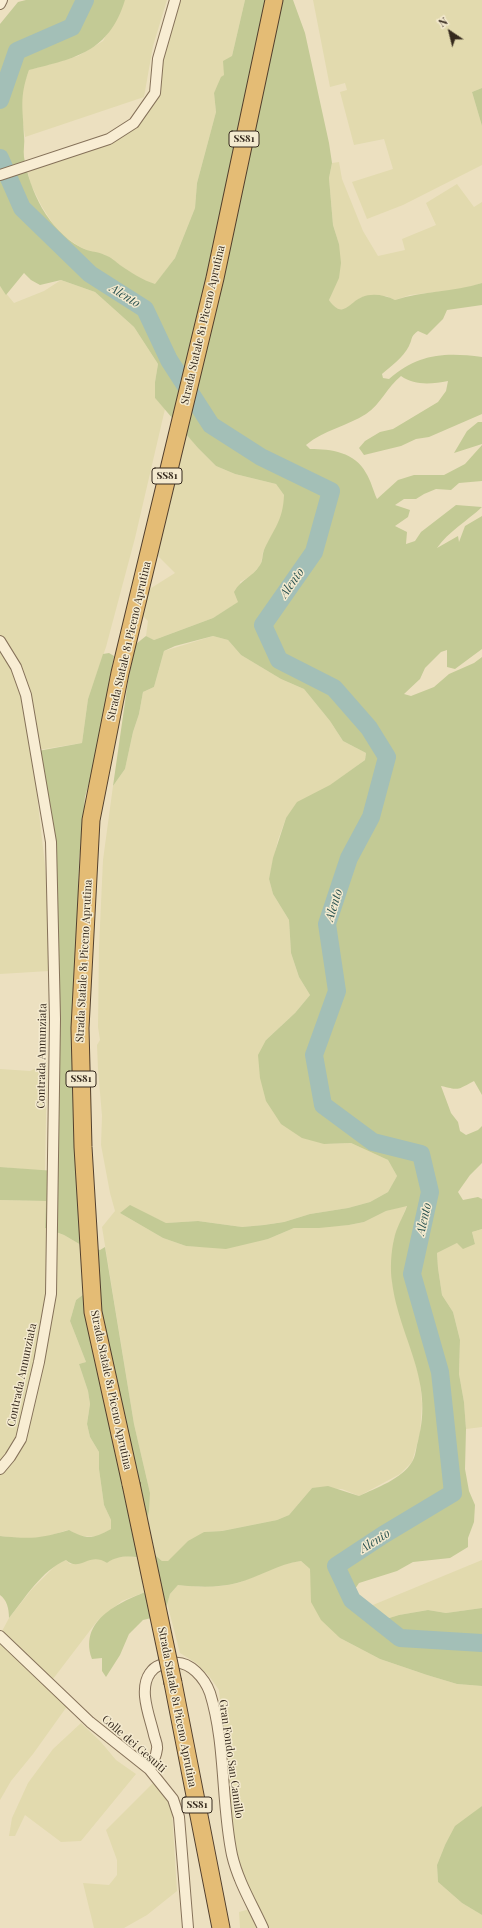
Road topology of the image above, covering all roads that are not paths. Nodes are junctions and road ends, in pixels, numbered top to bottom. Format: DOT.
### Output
graph roads {
  1 [pos="2,0"];
  2 [pos="175,0"];
  3 [pos="274,0"];
  4 [pos="0,4"];
  5 [pos="0,175"];
  6 [pos="0,641"];
  7 [pos="0,1469"];
  8 [pos="0,1636"];
  9 [pos="149,1769"];
  10 [pos="188,1928"];
  11 [pos="221,1928"];
  12 [pos="263,1928"];
  1 -- 4 [label="street"];
  2 -- 5 [label="street"];
  3 -- 11 [label="highway, Strada Statale 81 Piceno Aprutina / SS81, bridge"];
  6 -- 7 [label="street, Contrada Annunziata"];
  8 -- 9 [label="street, Colle dei Gesuiti"];
  9 -- 10 [label="street, Colle dei Gesuiti"];
  9 -- 12 [label="street, Gran Fondo San Camillo"];
}
